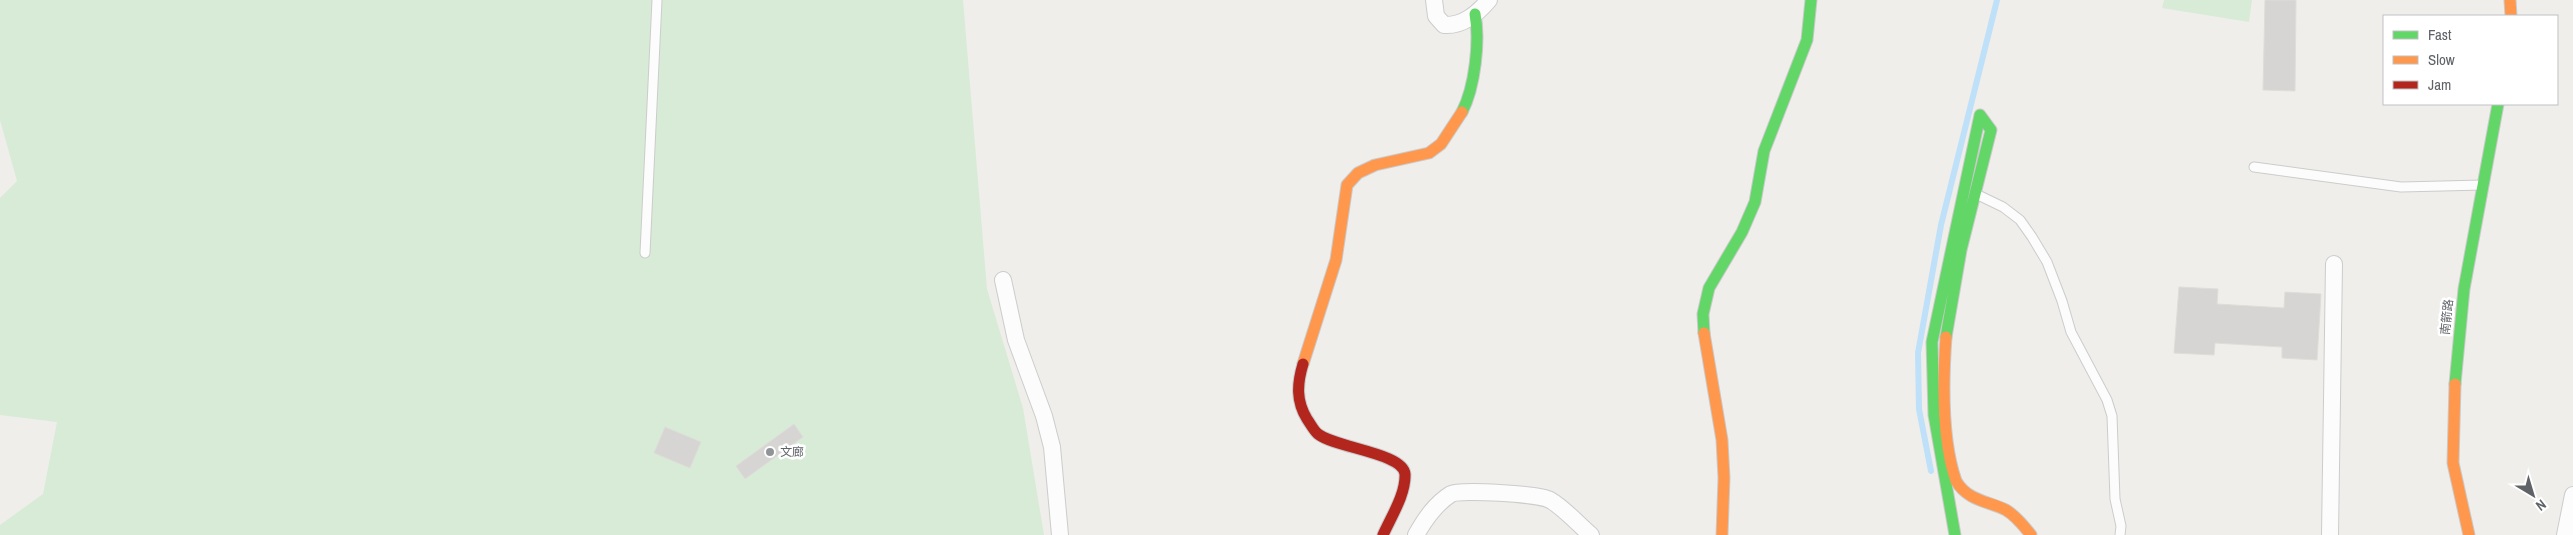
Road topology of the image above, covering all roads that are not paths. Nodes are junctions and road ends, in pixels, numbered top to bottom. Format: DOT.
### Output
graph roads {
  1 [pos="657,0"];
  2 [pos="1434,0"];
  3 [pos="1489,0"];
  4 [pos="1811,0"];
  5 [pos="2510,0"];
  6 [pos="1476,14"];
  7 [pos="2511,15"];
  8 [pos="2498,105"];
  9 [pos="2254,168"];
  10 [pos="2483,185"];
  11 [pos="1976,194"];
  12 [pos="645,253"];
  13 [pos="2334,264"];
  14 [pos="1003,280"];
  15 [pos="2573,495"];
  16 [pos="1060,535"];
  17 [pos="1383,535"];
  18 [pos="1416,535"];
  19 [pos="1591,535"];
  20 [pos="1722,535"];
  21 [pos="1955,535"];
  22 [pos="2030,535"];
  23 [pos="2120,535"];
  24 [pos="2330,535"];
  25 [pos="2469,535"];
  26 [pos="2565,535"];
  1 -- 12 [label="lane"];
  2 -- 6 [label="street"];
  3 -- 6 [label="street"];
  4 -- 20 [label="street"];
  5 -- 7 [label="street"];
  6 -- 17 [label="street"];
  8 -- 10 [label="street, 南箭路"];
  9 -- 10 [label="lane"];
  10 -- 25 [label="street, 南箭路"];
  11 -- 21 [label="street"];
  11 -- 22 [label="street"];
  11 -- 23 [label="lane"];
  13 -- 24 [label="street"];
  14 -- 16 [label="street"];
  15 -- 26 [label="street"];
  18 -- 19 [label="street"];
}
